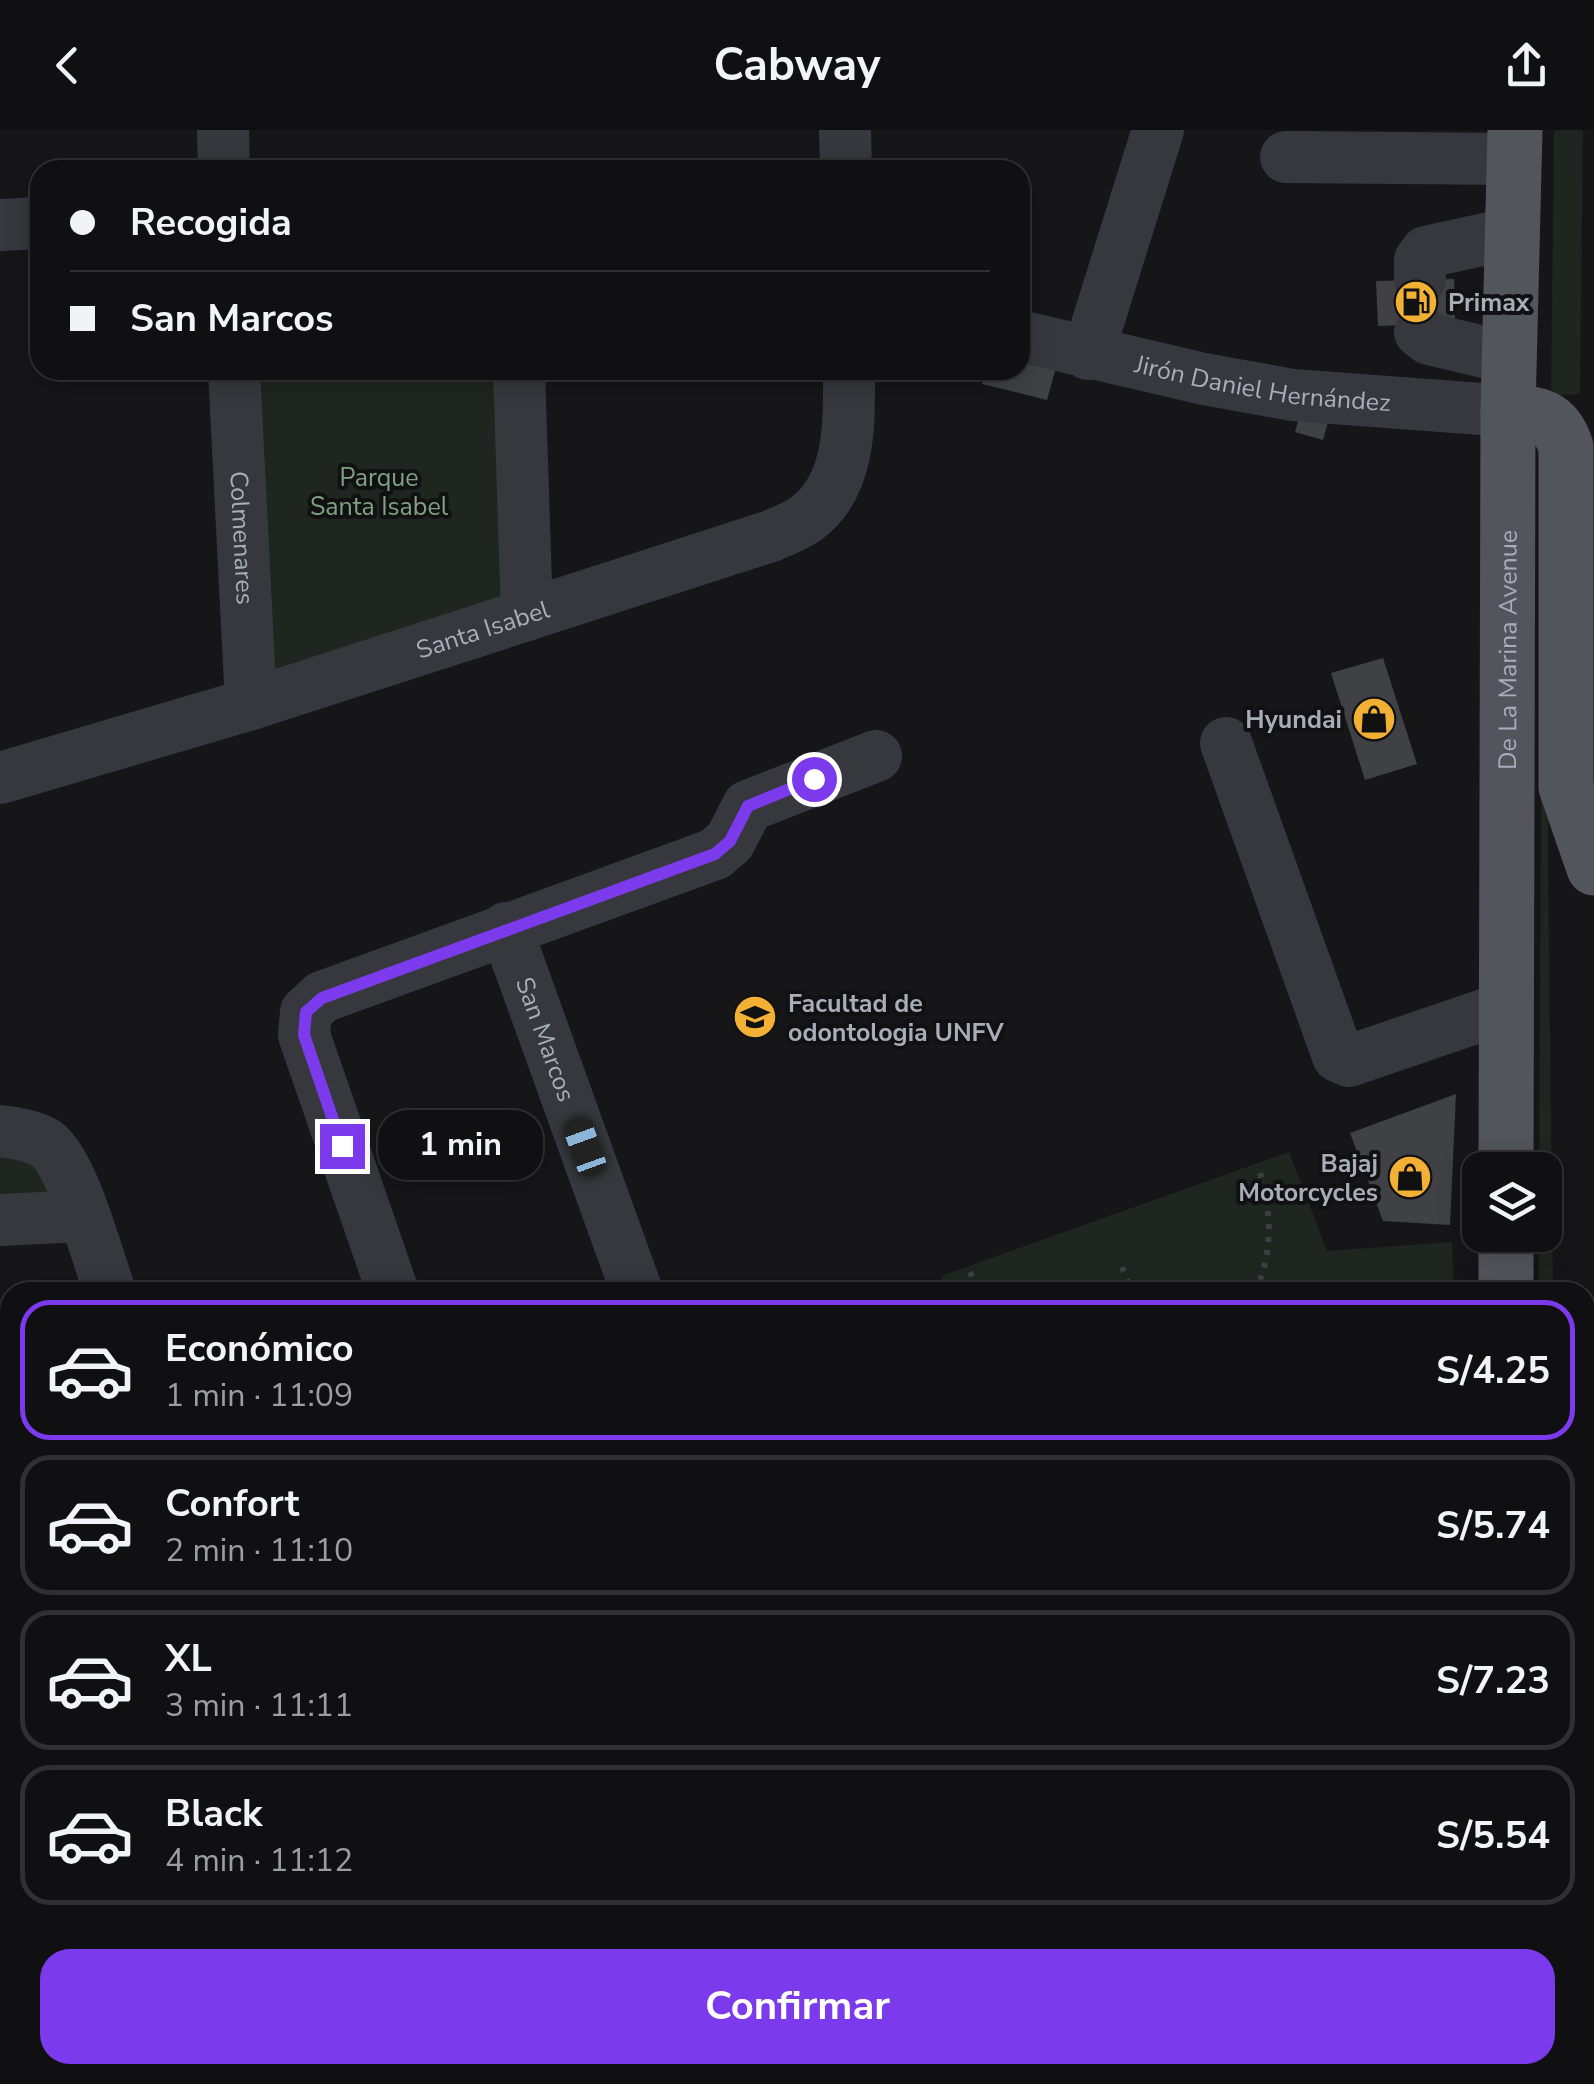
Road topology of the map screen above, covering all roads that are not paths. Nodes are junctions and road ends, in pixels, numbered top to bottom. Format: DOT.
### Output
graph roads {
  1 [pos="222,130"];
  2 [pos="845,130"];
  3 [pos="1158,130"];
  4 [pos="1514,144"];
  5 [pos="1286,158"];
  6 [pos="224,160"];
  7 [pos="846,160"];
  8 [pos="30,224"];
  9 [pos="0,226"];
  10 [pos="1513,234"];
  11 [pos="1420,312"];
  12 [pos="1030,339"];
  13 [pos="1088,354"];
  14 [pos="1509,358"];
  15 [pos="235,380"];
  16 [pos="519,380"];
  17 [pos="849,380"];
  18 [pos="1418,404"];
  19 [pos="1508,411"];
  20 [pos="527,614"];
  21 [pos="252,704"];
  22 [pos="1226,743"];
  23 [pos="876,756"];
  24 [pos="0,778"];
  25 [pos="1594,868"];
  26 [pos="506,928"];
  27 [pos="1507,1007"];
  28 [pos="0,1131"];
  29 [pos="1506,1152"];
  30 [pos="83,1216"];
  31 [pos="0,1220"];
  32 [pos="1506,1252"];
  33 [pos="106,1282"];
  34 [pos="390,1282"];
  35 [pos="633,1282"];
  36 [pos="1506,1282"];
  1 -- 6 [label="street"];
  2 -- 7 [label="street"];
  3 -- 13 [label="street"];
  4 -- 5 [label="street"];
  4 -- 10 [label="main road, De La Marina Avenue"];
  8 -- 9 [label="street"];
  10 -- 11 [label="street"];
  10 -- 14 [label="main road, De La Marina Avenue"];
  11 -- 14 [label="street"];
  11 -- 18 [label="street"];
  12 -- 13 [label="street, Jirón Daniel Hernández"];
  13 -- 18 [label="street, Jirón Daniel Hernández"];
  14 -- 19 [label="main road, De La Marina Avenue"];
  15 -- 21 [label="street, Colmenares"];
  16 -- 20 [label="street"];
  17 -- 20 [label="street, Santa Isabel"];
  18 -- 19 [label="street, Jirón Daniel Hernández"];
  19 -- 25 [label="main road"];
  19 -- 27 [label="main road, De La Marina Avenue"];
  20 -- 21 [label="street, Santa Isabel"];
  21 -- 24 [label="street, Santa Isabel"];
  22 -- 27 [label="street"];
  23 -- 26 [label="street"];
  26 -- 34 [label="street"];
  26 -- 35 [label="street, San Marcos"];
  27 -- 29 [label="main road, De La Marina Avenue"];
  28 -- 30 [label="street"];
  30 -- 31 [label="street"];
  30 -- 33 [label="street"];
  32 -- 36 [label="main road"];
}
